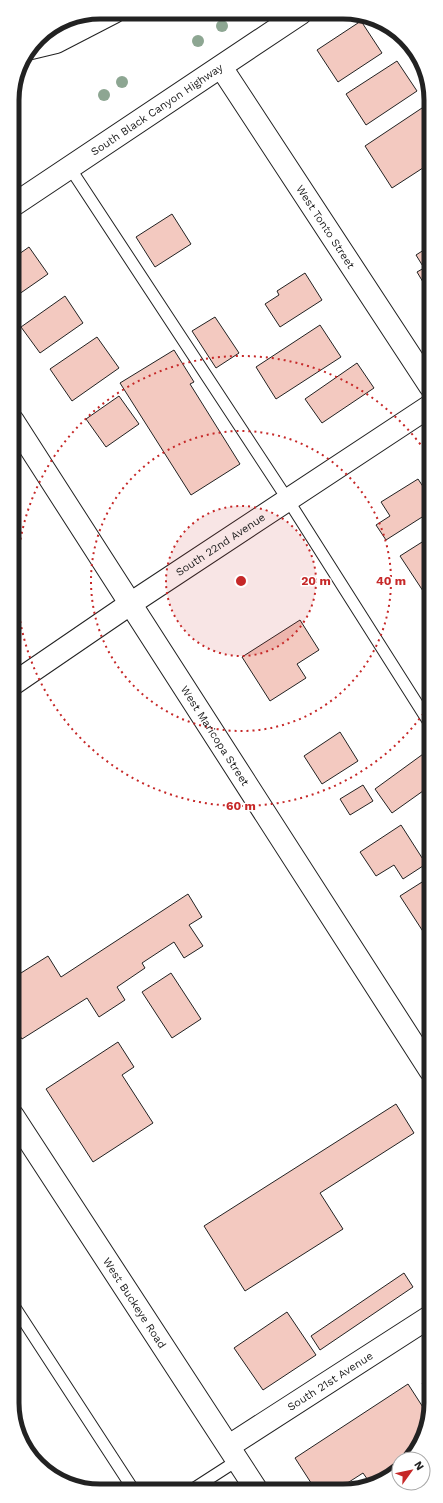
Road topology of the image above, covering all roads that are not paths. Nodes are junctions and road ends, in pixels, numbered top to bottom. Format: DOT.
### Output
graph roads {
  1 [pos="100,19"];
  2 [pos="292,19"];
  3 [pos="40,46"];
  4 [pos="221,67"];
  5 [pos="70,168"];
  6 [pos="19,201"];
  7 [pos="424,377"];
  8 [pos="424,410"];
  9 [pos="19,432"];
  10 [pos="288,500"];
  11 [pos="130,604"];
  12 [pos="19,680"];
  13 [pos="424,715"];
  14 [pos="424,1061"];
  15 [pos="19,1125"];
  16 [pos="19,1314"];
  17 [pos="424,1321"];
  18 [pos="234,1454"];
  19 [pos="130,1484"];
  20 [pos="199,1484"];
  21 [pos="253,1484"];
  1 -- 3 [label="main road"];
  2 -- 4 [label="main road, South Black Canyon Highway"];
  4 -- 5 [label="main road, South Black Canyon Highway"];
  4 -- 7 [label="main road, West Tonto Street"];
  5 -- 6 [label="main road, South Black Canyon Highway"];
  5 -- 10 [label="lane"];
  8 -- 10 [label="main road, South 22nd Avenue"];
  9 -- 11 [label="main road, West Maricopa Street"];
  10 -- 11 [label="main road, South 22nd Avenue"];
  10 -- 13 [label="lane"];
  11 -- 12 [label="main road, South 22nd Avenue"];
  11 -- 14 [label="main road, West Maricopa Street"];
  15 -- 18 [label="main road, West Buckeye Road"];
  16 -- 19 [label="lane"];
  17 -- 18 [label="main road, South 21st Avenue"];
  18 -- 20 [label="lane"];
  18 -- 21 [label="main road, West Buckeye Road"];
}
